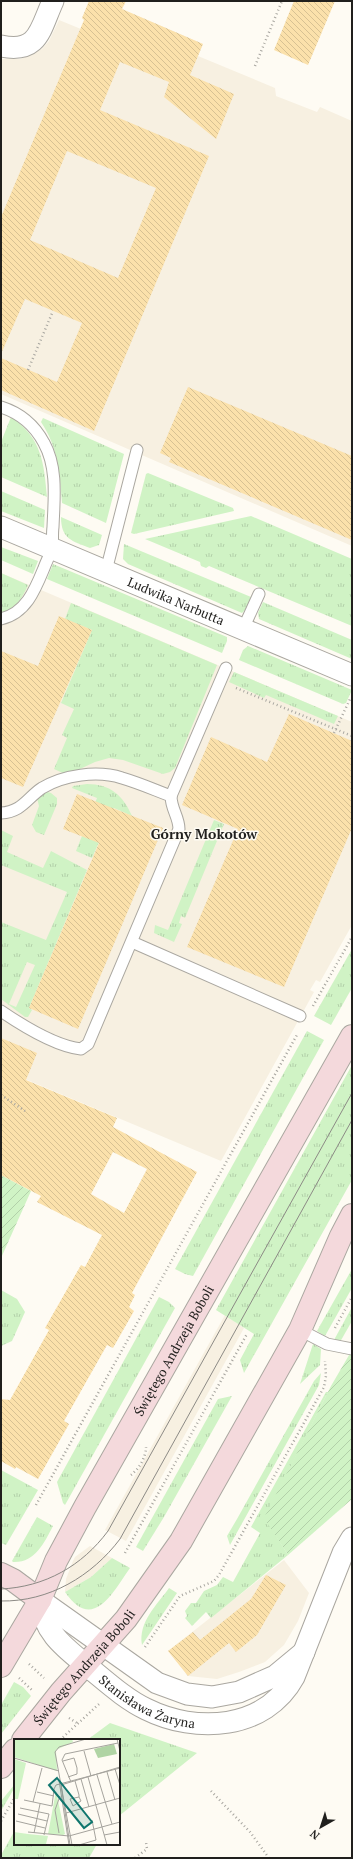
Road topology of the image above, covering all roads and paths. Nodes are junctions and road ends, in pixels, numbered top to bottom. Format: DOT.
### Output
graph roads {
  1 [pos="53,1"];
  2 [pos="282,1"];
  3 [pos="1,46"];
  4 [pos="255,66"];
  5 [pos="53,311"];
  6 [pos="28,370"];
  7 [pos="1,407"];
  8 [pos="137,450"];
  9 [pos="1,527"];
  10 [pos="52,548"];
  11 [pos="106,571"];
  12 [pos="259,594"];
  13 [pos="1,619"];
  14 [pos="243,629"];
  15 [pos="226,668"];
  16 [pos="352,675"];
  17 [pos="231,685"];
  18 [pos="352,695"];
  19 [pos="336,729"];
  20 [pos="334,733"];
  21 [pos="352,736"];
  22 [pos="171,796"];
  23 [pos="1,813"];
  24 [pos="352,936"];
  25 [pos="132,942"];
  26 [pos="1,1011"];
  27 [pos="304,1018"];
  28 [pos="352,1036"];
  29 [pos="1,1095"];
  30 [pos="25,1112"];
  31 [pos="352,1215"];
  32 [pos="352,1297"];
  33 [pos="300,1330"];
  34 [pos="333,1332"];
  35 [pos="247,1334"];
  36 [pos="352,1349"];
  37 [pos="325,1355"];
  38 [pos="36,1506"];
  39 [pos="352,1538"];
  40 [pos="125,1553"];
  41 [pos="1,1574"];
  42 [pos="40,1600"];
  43 [pos="102,1645"];
  44 [pos="142,1651"];
  45 [pos="304,1652"];
  46 [pos="25,1659"];
  47 [pos="85,1664"];
  48 [pos="8,1671"];
  49 [pos="47,1681"];
  50 [pos="37,1694"];
  51 [pos="102,1701"];
  52 [pos="66,1715"];
  53 [pos="77,1723"];
  54 [pos="24,1739"];
  55 [pos="61,1739"];
  56 [pos="14,1751"];
  57 [pos="1,1767"];
  58 [pos="211,1791"];
  59 [pos="14,1799"];
  60 [pos="1,1821"];
  61 [pos="146,1842"];
  62 [pos="135,1858"];
  63 [pos="269,1858"];
  1 -- 3 [label="street"];
  2 -- 4 [label="path"];
  5 -- 6 [label="path"];
  7 -- 10 [label="lane"];
  8 -- 11 [label="lane"];
  9 -- 10 [label="street, Ludwika Narbutta"];
  10 -- 11 [label="street, Ludwika Narbutta"];
  10 -- 13 [label="lane"];
  11 -- 14 [label="street, Ludwika Narbutta"];
  12 -- 14 [label="lane"];
  14 -- 16 [label="street, Ludwika Narbutta"];
  15 -- 22 [label="lane"];
  17 -- 19 [label="path"];
  18 -- 19 [label="path"];
  19 -- 20 [label="path"];
  19 -- 21 [label="path"];
  22 -- 23 [label="lane"];
  22 -- 25 [label="lane"];
  24 -- 27 [label="path"];
  25 -- 26 [label="lane"];
  25 -- 27 [label="lane"];
  27 -- 38 [label="path"];
  28 -- 42 [label="main road, Świętego Andrzeja Boboli"];
  29 -- 30 [label="path"];
  31 -- 33 [label="main road, Świętego Andrzeja Boboli"];
  32 -- 34 [label="path"];
  33 -- 36 [label="lane"];
  33 -- 43 [label="main road, Świętego Andrzeja Boboli"];
  35 -- 40 [label="path"];
  37 -- 44 [label="path"];
  39 -- 45 [label="street, Stanisława Żaryna"];
  41 -- 42 [label="main road"];
  42 -- 43 [label="street, Stanisława Żaryna"];
  42 -- 47 [label="street, Stanisława Żaryna"];
  42 -- 48 [label="main road, Świętego Andrzeja Boboli"];
  43 -- 45 [label="street, Stanisława Żaryna"];
  43 -- 47 [label="main road, Świętego Andrzeja Boboli"];
  45 -- 47 [label="street, Stanisława Żaryna"];
  46 -- 49 [label="path"];
  47 -- 54 [label="main road, Świętego Andrzeja Boboli"];
  48 -- 50 [label="path"];
  51 -- 53 [label="path"];
  52 -- 53 [label="path"];
  53 -- 55 [label="path"];
  56 -- 57 [label="main road"];
  58 -- 63 [label="path"];
  59 -- 60 [label="path"];
  61 -- 62 [label="path"];
}
